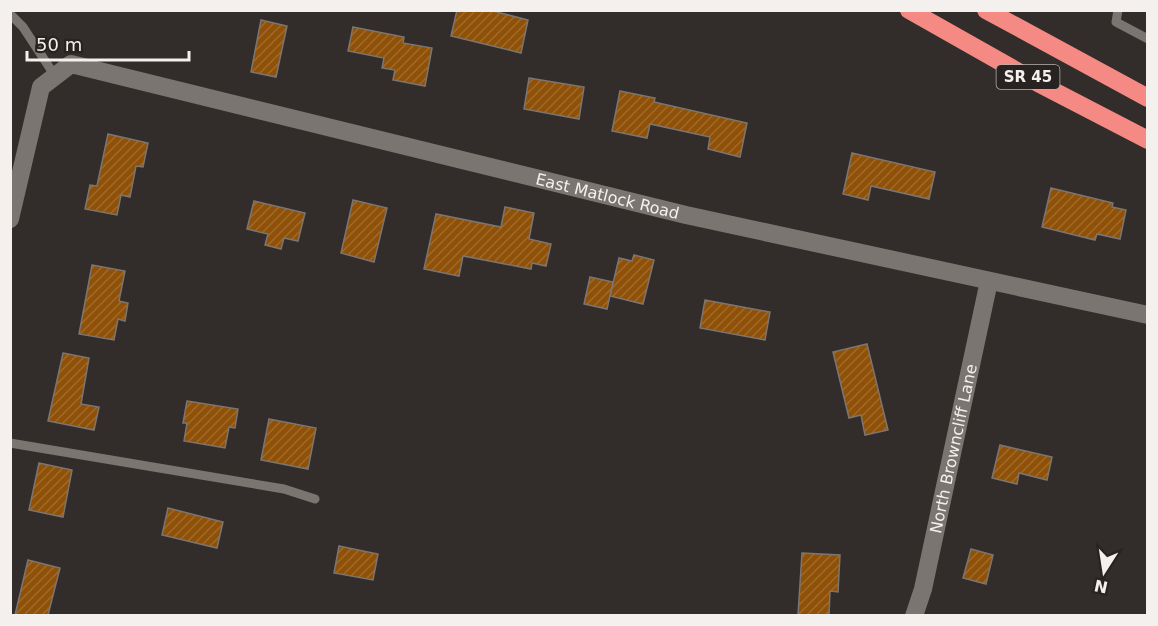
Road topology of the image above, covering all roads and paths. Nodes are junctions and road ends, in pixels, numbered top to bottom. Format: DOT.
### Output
graph roads {
  1 [pos="909,10"];
  2 [pos="986,10"];
  3 [pos="1118,10"];
  4 [pos="10,14"];
  5 [pos="1148,39"];
  6 [pos="56,76"];
  7 [pos="1148,98"];
  8 [pos="1148,140"];
  9 [pos="10,219"];
  10 [pos="989,281"];
  11 [pos="1148,315"];
  12 [pos="10,442"];
  13 [pos="315,499"];
  14 [pos="914,615"];
  1 -- 8 [label="highway, SR 45"];
  2 -- 7 [label="highway, SR 45"];
  3 -- 5 [label="lane"];
  4 -- 6 [label="lane"];
  6 -- 9 [label="street"];
  6 -- 10 [label="street, East Matlock Road"];
  10 -- 11 [label="street, East Matlock Road"];
  10 -- 14 [label="street, North Browncliff Lane"];
  12 -- 13 [label="lane"];
}
